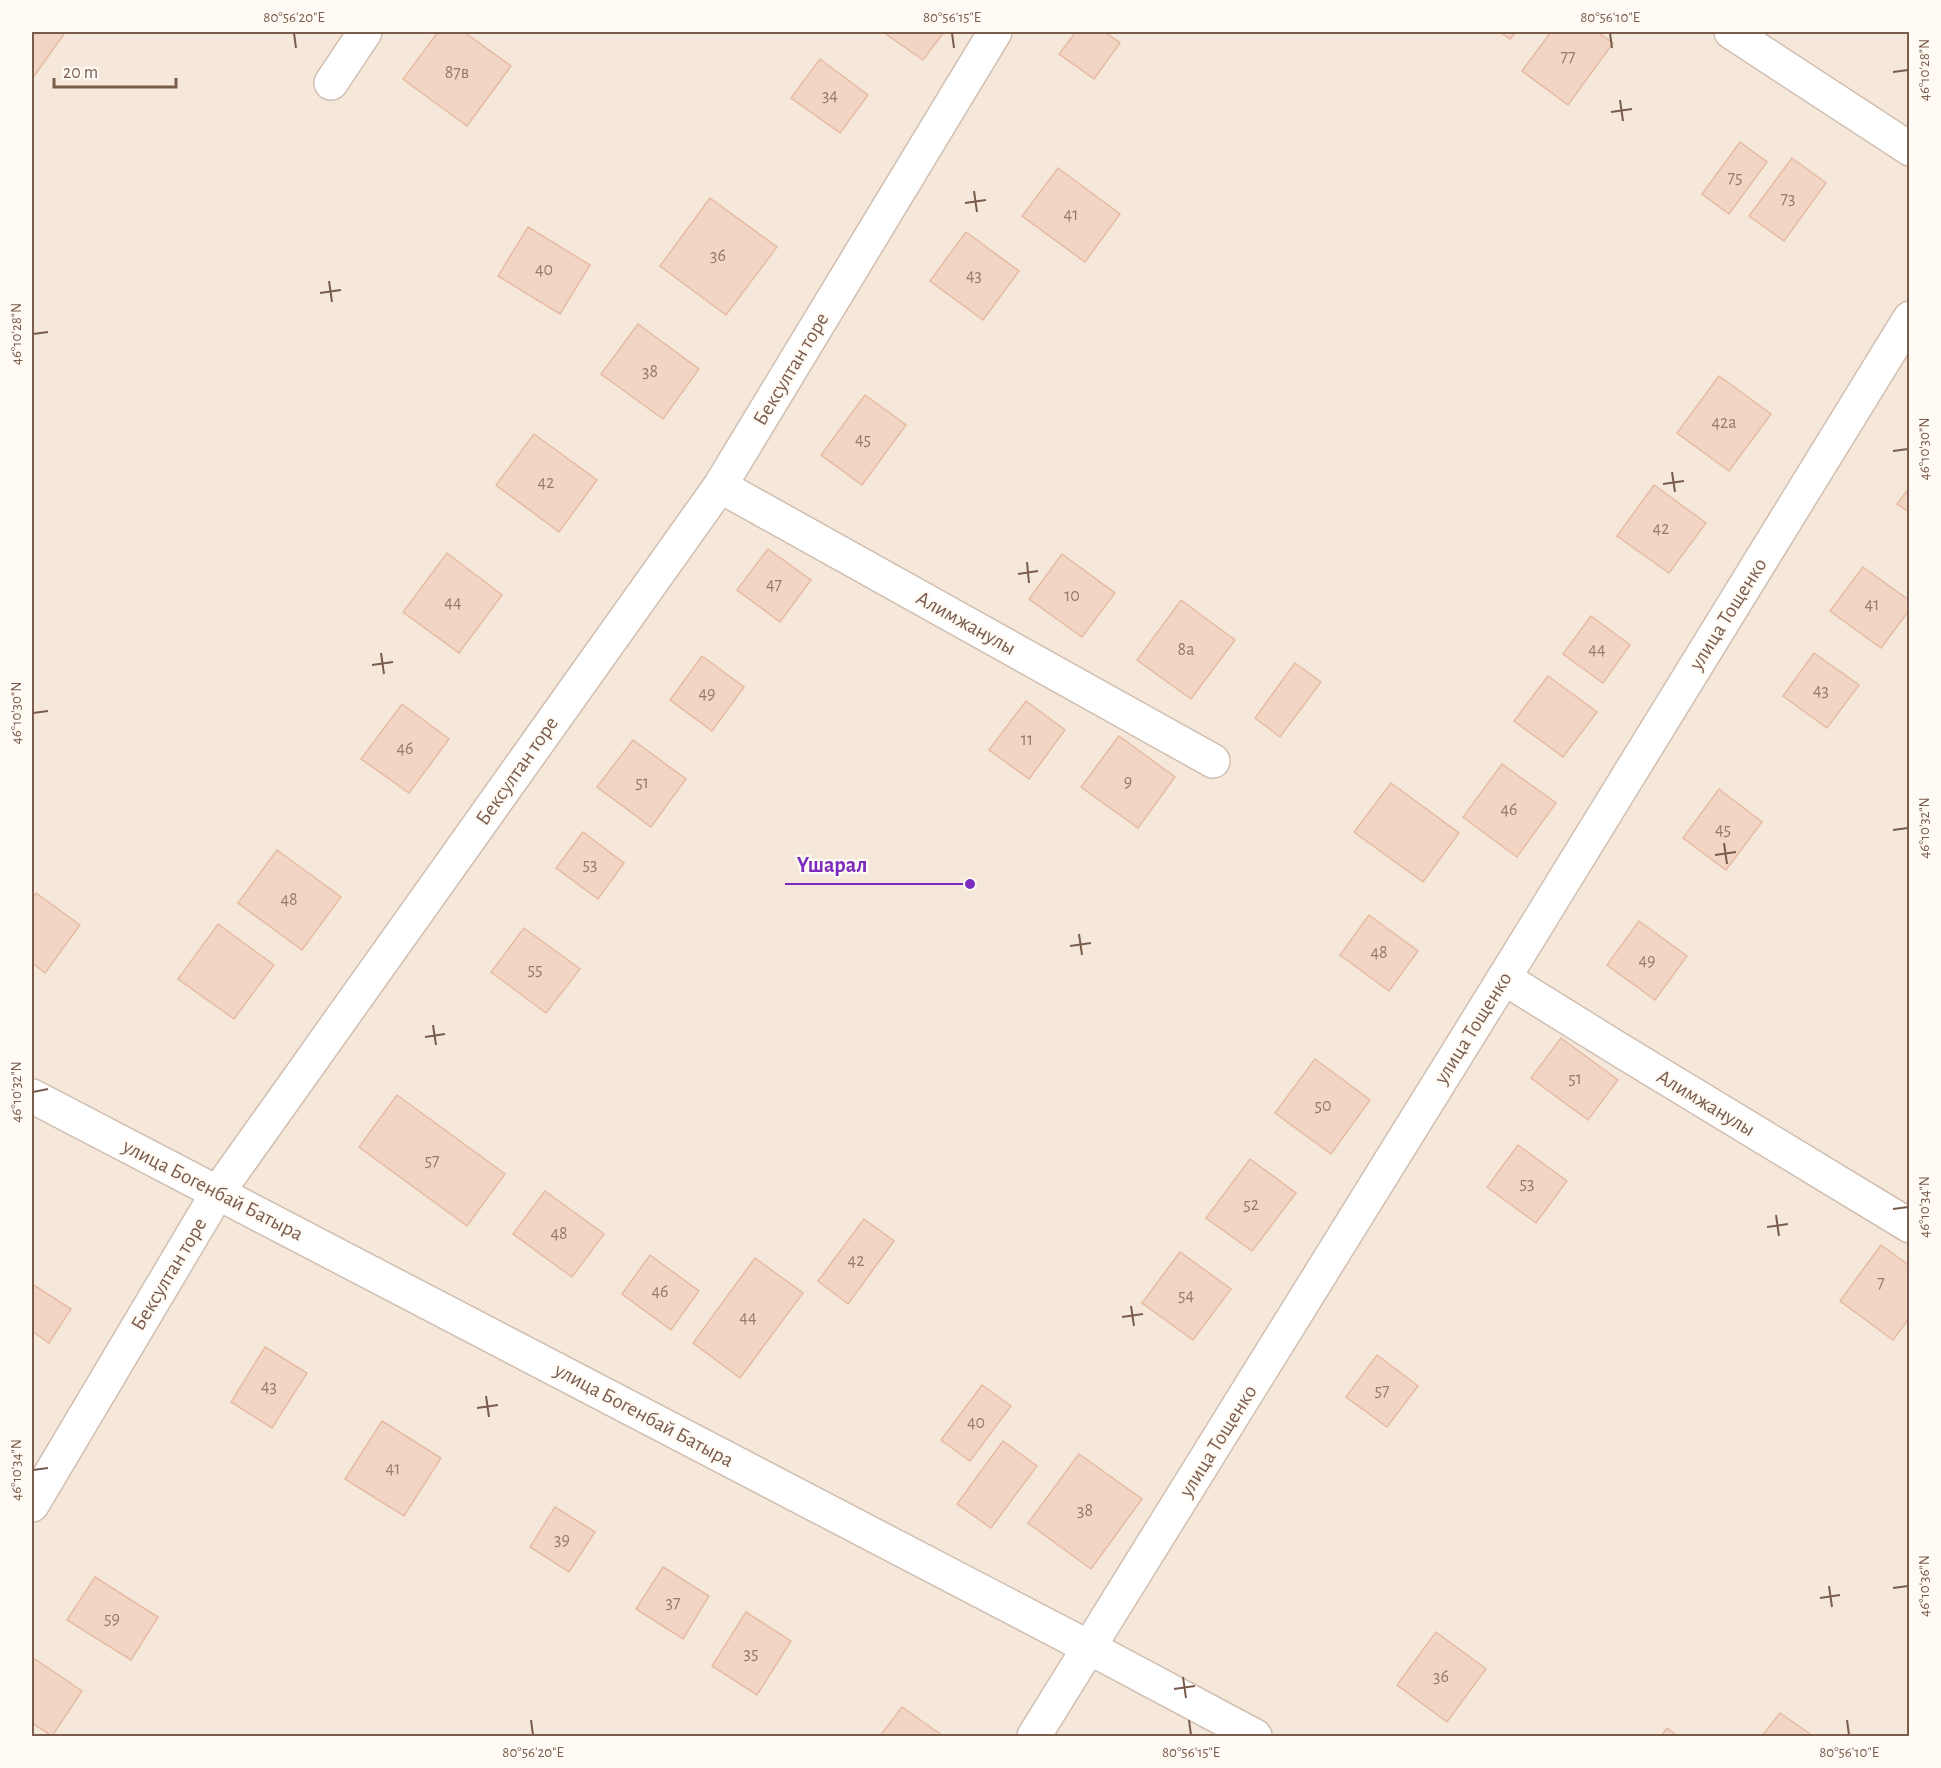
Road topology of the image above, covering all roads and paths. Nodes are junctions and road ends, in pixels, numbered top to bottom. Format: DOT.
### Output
graph roads {
  1 [pos="365,32"];
  2 [pos="995,32"];
  3 [pos="1731,32"];
  4 [pos="331,83"];
  5 [pos="1910,148"];
  6 [pos="1910,318"];
  7 [pos="720,486"];
  8 [pos="1213,761"];
  9 [pos="1504,978"];
  10 [pos="32,1096"];
  11 [pos="218,1192"];
  12 [pos="1910,1226"];
  13 [pos="32,1505"];
  14 [pos="1090,1648"];
  15 [pos="1034,1737"];
  16 [pos="1255,1737"];
  1 -- 4 [label="street"];
  2 -- 7 [label="street, Бексултан торе"];
  3 -- 5 [label="street"];
  6 -- 9 [label="street, улица Тощенко"];
  7 -- 8 [label="street, Алимжанулы"];
  7 -- 11 [label="street, Бексултан торе"];
  9 -- 12 [label="street, Алимжанулы"];
  9 -- 14 [label="street, улица Тощенко"];
  10 -- 11 [label="street, улица Богенбай Батыра"];
  11 -- 13 [label="street, Бексултан торе"];
  11 -- 14 [label="street, улица Богенбай Батыра"];
  14 -- 15 [label="street, улица Тощенко"];
  14 -- 16 [label="street, улица Богенбай Батыра"];
}
